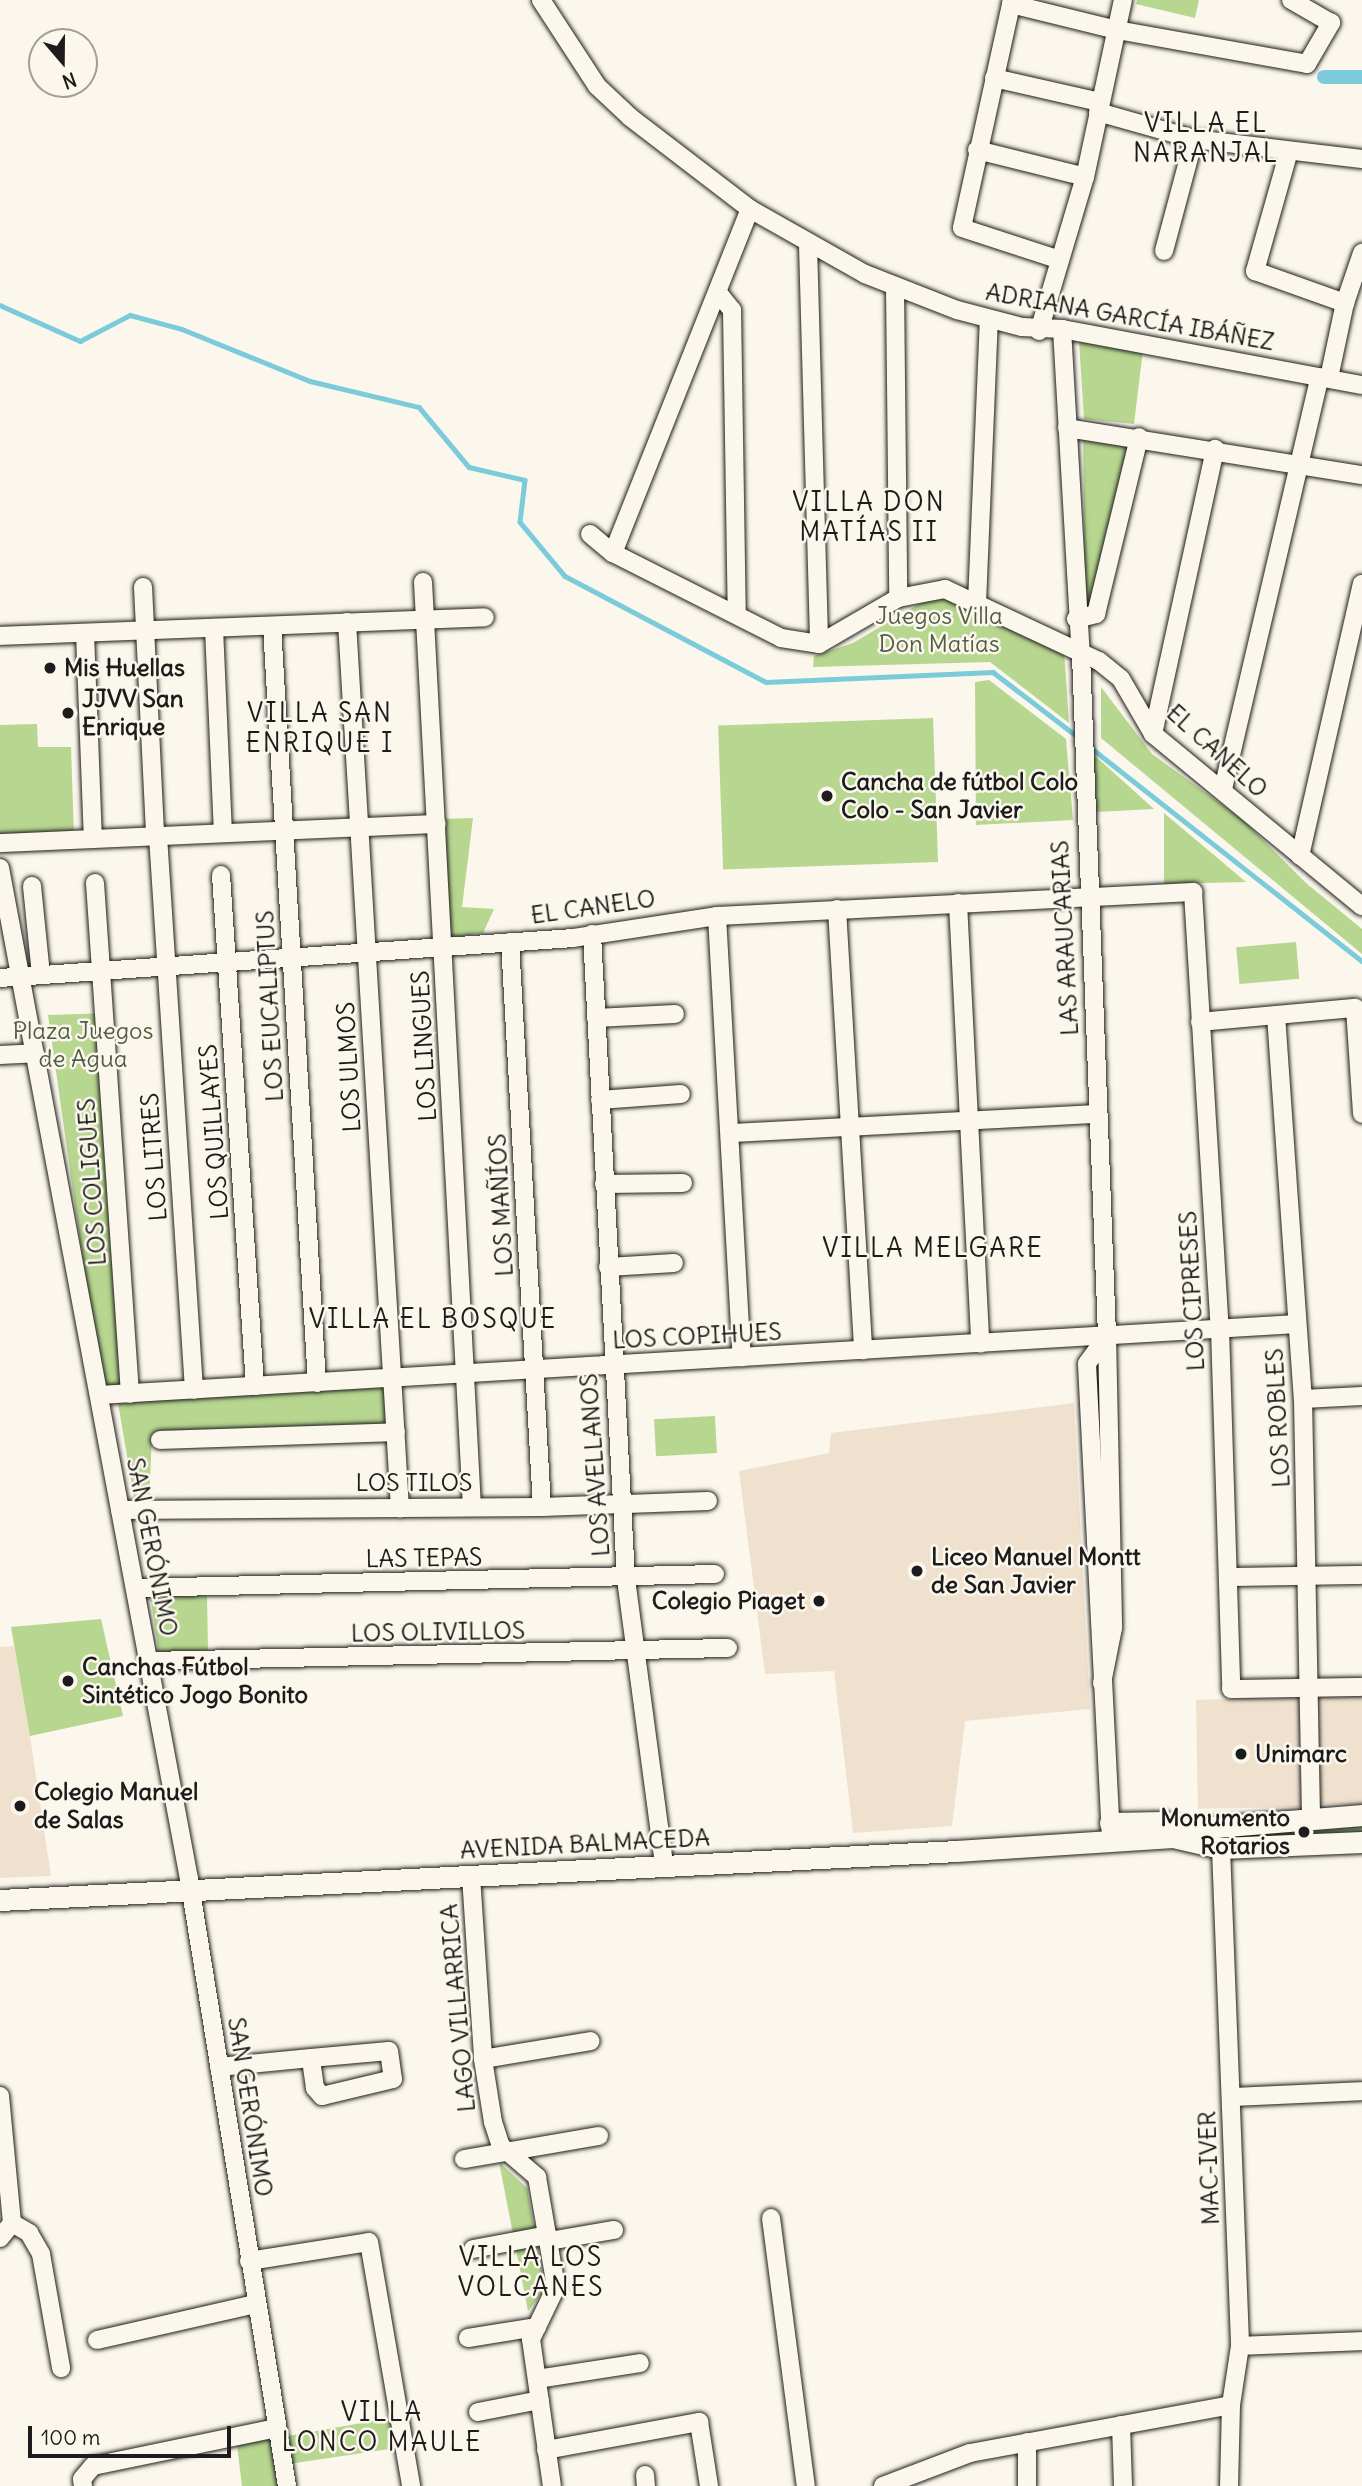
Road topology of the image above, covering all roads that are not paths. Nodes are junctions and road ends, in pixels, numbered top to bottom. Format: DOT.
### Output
graph roads {
  1 [pos="541,0"];
  2 [pos="1123,0"];
  3 [pos="1291,0"];
  4 [pos="1012,2"];
  5 [pos="1117,30"];
  6 [pos="994,78"];
  7 [pos="1099,107"];
  8 [pos="1194,139"];
  9 [pos="977,150"];
  10 [pos="1289,151"];
  11 [pos="1362,159"];
  12 [pos="1085,177"];
  13 [pos="750,209"];
  14 [pos="808,245"];
  15 [pos="1164,251"];
  16 [pos="1362,253"];
  17 [pos="1057,259"];
  18 [pos="895,286"];
  19 [pos="719,294"];
  20 [pos="1345,303"];
  21 [pos="989,319"];
  22 [pos="1062,329"];
  23 [pos="1039,331"];
  24 [pos="1324,378"];
  25 [pos="1362,385"];
  26 [pos="1067,428"];
  27 [pos="1139,437"];
  28 [pos="1215,449"];
  29 [pos="1301,463"];
  30 [pos="1362,475"];
  31 [pos="590,534"];
  32 [pos="613,553"];
  33 [pos="422,582"];
  34 [pos="1362,584"];
  35 [pos="143,587"];
  36 [pos="898,598"];
  37 [pos="977,603"];
  38 [pos="737,614"];
  39 [pos="485,617"];
  40 [pos="425,619"];
  41 [pos="1076,619"];
  42 [pos="347,622"];
  43 [pos="272,626"];
  44 [pos="214,628"];
  45 [pos="145,631"];
  46 [pos="85,633"];
  47 [pos="0,636"];
  48 [pos="820,644"];
  49 [pos="1081,655"];
  50 [pos="1153,734"];
  51 [pos="1223,789"];
  52 [pos="437,824"];
  53 [pos="359,827"];
  54 [pos="284,830"];
  55 [pos="223,833"];
  56 [pos="157,836"];
  57 [pos="93,839"];
  58 [pos="0,843"];
  59 [pos="1300,856"];
  60 [pos="0,868"];
  61 [pos="221,875"];
  62 [pos="95,883"];
  63 [pos="32,886"];
  64 [pos="1193,892"];
  65 [pos="1088,896"];
  66 [pos="958,903"];
  67 [pos="1362,906"];
  68 [pos="837,909"];
  69 [pos="717,916"];
  70 [pos="592,934"];
  71 [pos="510,942"];
  72 [pos="443,947"];
  73 [pos="367,952"];
  74 [pos="292,957"];
  75 [pos="227,962"];
  76 [pos="166,966"];
  77 [pos="102,971"];
  78 [pos="41,975"];
  79 [pos="20,976"];
  80 [pos="0,978"];
  81 [pos="675,1014"];
  82 [pos="1276,1015"];
  83 [pos="596,1018"];
  84 [pos="1200,1022"];
  85 [pos="35,1053"];
  86 [pos="0,1055"];
  87 [pos="681,1094"];
  88 [pos="600,1100"];
  89 [pos="1098,1114"];
  90 [pos="1362,1114"];
  91 [pos="971,1121"];
  92 [pos="849,1125"];
  93 [pos="732,1133"];
  94 [pos="683,1183"];
  95 [pos="604,1184"];
  96 [pos="674,1263"];
  97 [pos="608,1267"];
  98 [pos="1297,1324"];
  99 [pos="1220,1329"];
  100 [pos="1107,1336"];
  101 [pos="980,1343"];
  102 [pos="863,1350"];
  103 [pos="742,1357"];
  104 [pos="613,1365"];
  105 [pos="535,1370"];
  106 [pos="465,1374"];
  107 [pos="393,1378"];
  108 [pos="317,1383"];
  109 [pos="255,1387"];
  110 [pos="194,1390"];
  111 [pos="130,1394"];
  112 [pos="99,1395"];
  113 [pos="1362,1396"];
  114 [pos="1303,1399"];
  115 [pos="396,1432"];
  116 [pos="160,1440"];
  117 [pos="708,1501"];
  118 [pos="622,1506"];
  119 [pos="472,1507"];
  120 [pos="542,1507"];
  121 [pos="400,1508"];
  122 [pos="120,1510"];
  123 [pos="715,1574"];
  124 [pos="1362,1574"];
  125 [pos="1308,1576"];
  126 [pos="1228,1577"];
  127 [pos="626,1579"];
  128 [pos="135,1588"];
  129 [pos="728,1647"];
  130 [pos="634,1653"];
  131 [pos="149,1661"];
  132 [pos="1362,1687"];
  133 [pos="1307,1688"];
  134 [pos="1362,1815"];
  135 [pos="1311,1818"];
  136 [pos="1111,1832"];
  137 [pos="1182,1834"];
  138 [pos="1362,1842"];
  139 [pos="1222,1848"];
  140 [pos="664,1865"];
  141 [pos="471,1876"];
  142 [pos="190,1891"];
  143 [pos="0,1900"];
  144 [pos="590,2041"];
  145 [pos="311,2058"];
  146 [pos="483,2059"];
  147 [pos="219,2067"];
  148 [pos="1362,2091"];
  149 [pos="0,2096"];
  150 [pos="1231,2097"];
  151 [pos="599,2136"];
  152 [pos="508,2151"];
  153 [pos="464,2159"];
  154 [pos="771,2218"];
  155 [pos="12,2223"];
  156 [pos="614,2230"];
  157 [pos="0,2238"];
  158 [pos="549,2238"];
  159 [pos="473,2249"];
  160 [pos="249,2261"];
  161 [pos="256,2304"];
  162 [pos="537,2327"];
  163 [pos="468,2338"];
  164 [pos="97,2340"];
  165 [pos="1362,2341"];
  166 [pos="1240,2346"];
  167 [pos="640,2363"];
  168 [pos="61,2368"];
  169 [pos="537,2379"];
  170 [pos="540,2400"];
  171 [pos="1231,2405"];
  172 [pos="478,2412"];
  173 [pos="1121,2425"];
  174 [pos="276,2428"];
  175 [pos="1027,2442"];
  176 [pos="546,2450"];
  177 [pos="83,2486"];
  178 [pos="287,2486"];
  179 [pos="411,2486"];
  180 [pos="552,2486"];
  181 [pos="709,2486"];
  182 [pos="806,2486"];
  183 [pos="883,2486"];
  184 [pos="1027,2486"];
  185 [pos="1123,2486"];
  186 [pos="1230,2486"];
  1 -- 13 [label="street, ADRIANA GARCÍA IBÁÑEZ"];
  2 -- 5 [label="street"];
  3 -- 5 [label="street"];
  4 -- 5 [label="street"];
  4 -- 6 [label="street"];
  5 -- 7 [label="street"];
  6 -- 7 [label="street"];
  6 -- 9 [label="street"];
  7 -- 8 [label="street"];
  7 -- 12 [label="street"];
  8 -- 10 [label="street"];
  8 -- 15 [label="street"];
  9 -- 12 [label="street"];
  9 -- 17 [label="street"];
  10 -- 11 [label="street"];
  10 -- 20 [label="street"];
  12 -- 17 [label="street"];
  13 -- 14 [label="street, ADRIANA GARCÍA IBÁÑEZ"];
  13 -- 19 [label="street"];
  14 -- 18 [label="street, ADRIANA GARCÍA IBÁÑEZ"];
  14 -- 48 [label="street"];
  16 -- 20 [label="street"];
  17 -- 23 [label="street"];
  18 -- 21 [label="street, ADRIANA GARCÍA IBÁÑEZ"];
  18 -- 36 [label="street"];
  19 -- 32 [label="street"];
  19 -- 38 [label="street"];
  20 -- 24 [label="street"];
  21 -- 23 [label="street, ADRIANA GARCÍA IBÁÑEZ"];
  21 -- 37 [label="street"];
  22 -- 23 [label="street, ADRIANA GARCÍA IBÁÑEZ"];
  22 -- 24 [label="street, ADRIANA GARCÍA IBÁÑEZ"];
  22 -- 26 [label="street, LAS ARAUCARIAS"];
  24 -- 25 [label="street, ADRIANA GARCÍA IBÁÑEZ"];
  24 -- 29 [label="street"];
  26 -- 27 [label="street"];
  26 -- 41 [label="street, LAS ARAUCARIAS"];
  27 -- 28 [label="street"];
  27 -- 41 [label="street"];
  28 -- 29 [label="street"];
  28 -- 50 [label="street"];
  29 -- 30 [label="street"];
  29 -- 51 [label="street"];
  31 -- 32 [label="street"];
  32 -- 38 [label="street"];
  33 -- 40 [label="street, LOS LINGUES"];
  34 -- 59 [label="street"];
  35 -- 45 [label="street, LOS LITRES"];
  36 -- 37 [label="street, EL CANELO"];
  36 -- 48 [label="street, EL CANELO"];
  37 -- 49 [label="street, EL CANELO"];
  38 -- 48 [label="street"];
  39 -- 40 [label="street"];
  40 -- 42 [label="street"];
  40 -- 52 [label="street, LOS LINGUES"];
  41 -- 49 [label="street, LAS ARAUCARIAS"];
  42 -- 43 [label="street"];
  42 -- 53 [label="street, LOS ULMOS"];
  43 -- 44 [label="street"];
  43 -- 54 [label="street, LOS EUCALIPTUS"];
  44 -- 45 [label="street"];
  44 -- 55 [label="street"];
  45 -- 46 [label="street"];
  45 -- 56 [label="street, LOS LITRES"];
  46 -- 47 [label="street"];
  46 -- 57 [label="street"];
  49 -- 50 [label="street, EL CANELO"];
  49 -- 65 [label="street, LAS ARAUCARIAS"];
  50 -- 51 [label="street, EL CANELO"];
  51 -- 59 [label="street, EL CANELO"];
  52 -- 53 [label="street"];
  52 -- 72 [label="street, LOS LINGUES"];
  53 -- 54 [label="street"];
  53 -- 73 [label="street, LOS ULMOS"];
  54 -- 55 [label="street"];
  54 -- 74 [label="street, LOS EUCALIPTUS"];
  55 -- 56 [label="street"];
  56 -- 57 [label="street"];
  56 -- 76 [label="street, LOS LITRES"];
  57 -- 58 [label="street"];
  59 -- 67 [label="street, EL CANELO"];
  60 -- 79 [label="street, SAN GERÓNIMO"];
  61 -- 75 [label="street, LOS QUILLAYES"];
  62 -- 77 [label="street, LOS COLIGUES"];
  63 -- 78 [label="street"];
  64 -- 65 [label="street, EL CANELO"];
  64 -- 84 [label="street, LOS CIPRESES"];
  65 -- 66 [label="street, EL CANELO"];
  65 -- 89 [label="street, LAS ARAUCARIAS"];
  66 -- 68 [label="street, EL CANELO"];
  66 -- 91 [label="street"];
  68 -- 69 [label="street, EL CANELO"];
  68 -- 92 [label="street"];
  69 -- 70 [label="street, EL CANELO"];
  69 -- 93 [label="street"];
  70 -- 71 [label="street, EL CANELO"];
  70 -- 83 [label="street, LOS AVELLANOS"];
  71 -- 72 [label="street, EL CANELO"];
  71 -- 105 [label="street, LOS MAÑÍOS"];
  72 -- 73 [label="street, EL CANELO"];
  72 -- 106 [label="street, LOS LINGUES"];
  73 -- 74 [label="street, EL CANELO"];
  73 -- 107 [label="street, LOS ULMOS"];
  74 -- 75 [label="street, EL CANELO"];
  74 -- 108 [label="street, LOS EUCALIPTUS"];
  75 -- 76 [label="street, EL CANELO"];
  75 -- 109 [label="street, LOS QUILLAYES"];
  76 -- 77 [label="street, EL CANELO"];
  76 -- 110 [label="street, LOS LITRES"];
  77 -- 78 [label="street, EL CANELO"];
  77 -- 111 [label="street, LOS COLIGUES"];
  78 -- 79 [label="street, EL CANELO"];
  79 -- 80 [label="street, EL CANELO"];
  79 -- 85 [label="street, SAN GERÓNIMO"];
  81 -- 83 [label="street"];
  82 -- 84 [label="street"];
  82 -- 90 [label="street"];
  82 -- 98 [label="street, LOS ROBLES"];
  83 -- 88 [label="street, LOS AVELLANOS"];
  84 -- 99 [label="street, LOS CIPRESES"];
  85 -- 86 [label="street"];
  85 -- 112 [label="street, SAN GERÓNIMO"];
  87 -- 88 [label="street"];
  88 -- 95 [label="street, LOS AVELLANOS"];
  89 -- 91 [label="street"];
  89 -- 100 [label="street, LAS ARAUCARIAS"];
  91 -- 92 [label="street"];
  91 -- 101 [label="street"];
  92 -- 93 [label="street"];
  92 -- 102 [label="street"];
  93 -- 103 [label="street"];
  94 -- 95 [label="street"];
  95 -- 97 [label="street, LOS AVELLANOS"];
  96 -- 97 [label="street"];
  97 -- 104 [label="street, LOS AVELLANOS"];
  98 -- 99 [label="street, LOS COPIHUES"];
  98 -- 114 [label="street, LOS ROBLES"];
  99 -- 100 [label="street, LOS COPIHUES"];
  99 -- 126 [label="street, LOS CIPRESES"];
  100 -- 101 [label="street, LOS COPIHUES"];
  100 -- 136 [label="street"];
  101 -- 102 [label="street, LOS COPIHUES"];
  102 -- 103 [label="street, LOS COPIHUES"];
  103 -- 104 [label="street, LOS COPIHUES"];
  104 -- 105 [label="street, LOS COPIHUES"];
  104 -- 118 [label="street, LOS AVELLANOS"];
  105 -- 106 [label="street, LOS COPIHUES"];
  105 -- 120 [label="street, LOS MAÑÍOS"];
  106 -- 107 [label="street, LOS COPIHUES"];
  106 -- 119 [label="street, LOS LINGUES"];
  107 -- 108 [label="street, LOS COPIHUES"];
  107 -- 115 [label="street, LOS ULMOS"];
  108 -- 109 [label="street, LOS COPIHUES"];
  109 -- 110 [label="street, LOS COPIHUES"];
  110 -- 111 [label="street, LOS COPIHUES"];
  111 -- 112 [label="street, LOS COPIHUES"];
  112 -- 122 [label="street, SAN GERÓNIMO"];
  113 -- 114 [label="street"];
  114 -- 125 [label="street, LOS ROBLES"];
  115 -- 116 [label="street"];
  115 -- 121 [label="street, LOS ULMOS"];
  117 -- 118 [label="street, LOS TILOS"];
  118 -- 120 [label="street, LOS TILOS"];
  118 -- 127 [label="street, LOS AVELLANOS"];
  119 -- 120 [label="street, LOS TILOS"];
  119 -- 121 [label="street, LOS TILOS"];
  121 -- 122 [label="street, LOS TILOS"];
  122 -- 128 [label="street, SAN GERÓNIMO"];
  123 -- 127 [label="street, LAS TEPAS"];
  124 -- 125 [label="street"];
  125 -- 126 [label="street"];
  125 -- 133 [label="street, LOS ROBLES"];
  126 -- 133 [label="street, LOS CIPRESES"];
  127 -- 128 [label="street, LAS TEPAS"];
  127 -- 130 [label="street, LOS AVELLANOS"];
  128 -- 131 [label="street, SAN GERÓNIMO"];
  129 -- 130 [label="street, LOS OLIVILLOS"];
  130 -- 131 [label="street, LOS OLIVILLOS"];
  130 -- 140 [label="street, LOS AVELLANOS"];
  131 -- 142 [label="street, SAN GERÓNIMO"];
  132 -- 133 [label="street"];
  133 -- 135 [label="street, LOS ROBLES"];
  134 -- 135 [label="main road, AVENIDA BALMACEDA"];
  135 -- 137 [label="main road, AVENIDA BALMACEDA"];
  136 -- 137 [label="main road, AVENIDA BALMACEDA"];
  136 -- 140 [label="main road, AVENIDA BALMACEDA"];
  137 -- 139 [label="main road, AVENIDA BALMACEDA"];
  138 -- 139 [label="main road, AVENIDA BALMACEDA"];
  139 -- 150 [label="street, MAC-IVER"];
  140 -- 141 [label="main road, AVENIDA BALMACEDA"];
  141 -- 142 [label="main road, AVENIDA BALMACEDA"];
  141 -- 146 [label="street, LAGO VILLARRICA"];
  142 -- 143 [label="main road, AVENIDA BALMACEDA"];
  142 -- 147 [label="street, SAN GERÓNIMO"];
  144 -- 146 [label="street"];
  145 -- 145 [label="street"];
  145 -- 147 [label="street"];
  146 -- 152 [label="street, LAGO VILLARRICA"];
  147 -- 160 [label="street, SAN GERÓNIMO"];
  148 -- 150 [label="street"];
  149 -- 155 [label="street"];
  150 -- 166 [label="street, MAC-IVER"];
  151 -- 152 [label="street"];
  152 -- 153 [label="street"];
  152 -- 158 [label="street, LAGO VILLARRICA"];
  154 -- 182 [label="street"];
  155 -- 157 [label="street"];
  155 -- 168 [label="street"];
  156 -- 158 [label="street"];
  158 -- 159 [label="street"];
  158 -- 162 [label="street, LAGO VILLARRICA"];
  160 -- 161 [label="street, SAN GERÓNIMO"];
  160 -- 179 [label="street"];
  161 -- 164 [label="street"];
  161 -- 174 [label="street, SAN GERÓNIMO"];
  162 -- 163 [label="street"];
  162 -- 169 [label="street, LAGO VILLARRICA"];
  165 -- 166 [label="street"];
  166 -- 171 [label="street, MAC-IVER"];
  167 -- 169 [label="street"];
  169 -- 170 [label="street, LAGO VILLARRICA"];
  170 -- 172 [label="street"];
  170 -- 176 [label="street, LAGO VILLARRICA"];
  171 -- 173 [label="street"];
  171 -- 186 [label="street, MAC-IVER"];
  173 -- 175 [label="street"];
  173 -- 185 [label="street"];
  174 -- 177 [label="street"];
  174 -- 178 [label="street, SAN GERÓNIMO"];
  175 -- 183 [label="street"];
  175 -- 184 [label="street"];
  176 -- 180 [label="street, LAGO VILLARRICA"];
  176 -- 181 [label="street"];
}
